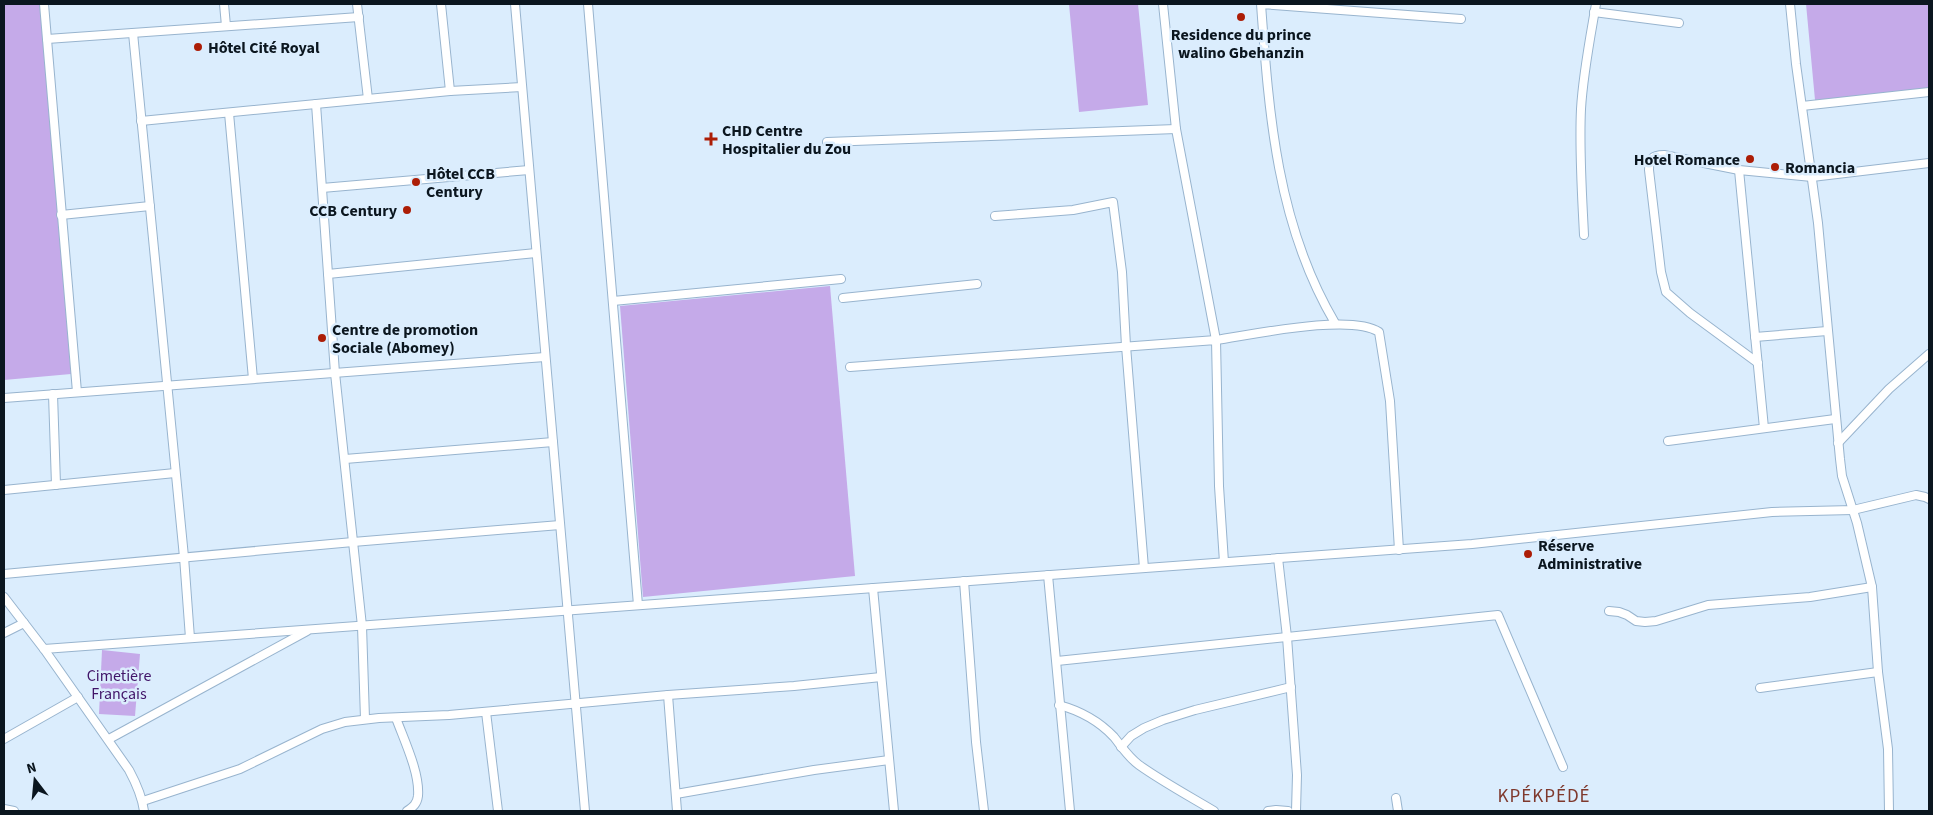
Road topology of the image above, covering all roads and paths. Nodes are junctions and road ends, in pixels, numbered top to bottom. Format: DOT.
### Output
graph roads {
  1 [pos="44,4"];
  2 [pos="224,4"];
  3 [pos="357,4"];
  4 [pos="441,4"];
  5 [pos="515,4"];
  6 [pos="588,4"];
  7 [pos="1164,4"];
  8 [pos="1790,4"];
  9 [pos="1595,8"];
  10 [pos="359,17"];
  11 [pos="1461,19"];
  12 [pos="1679,22"];
  13 [pos="226,26"];
  14 [pos="133,33"];
  15 [pos="47,39"];
  16 [pos="522,87"];
  17 [pos="450,91"];
  18 [pos="1929,92"];
  19 [pos="368,99"];
  20 [pos="316,104"];
  21 [pos="1802,106"];
  22 [pos="229,113"];
  23 [pos="141,121"];
  24 [pos="1176,129"];
  25 [pos="827,142"];
  26 [pos="1929,163"];
  27 [pos="529,170"];
  28 [pos="1739,170"];
  29 [pos="1812,177"];
  30 [pos="322,188"];
  31 [pos="150,206"];
  32 [pos="61,215"];
  33 [pos="995,216"];
  34 [pos="1584,235"];
  35 [pos="536,253"];
  36 [pos="328,274"];
  37 [pos="841,279"];
  38 [pos="977,284"];
  39 [pos="843,298"];
  40 [pos="613,302"];
  41 [pos="1335,323"];
  42 [pos="1827,331"];
  43 [pos="1755,337"];
  44 [pos="1216,340"];
  45 [pos="1126,346"];
  46 [pos="1929,354"];
  47 [pos="545,357"];
  48 [pos="1758,363"];
  49 [pos="850,367"];
  50 [pos="335,373"];
  51 [pos="253,379"];
  52 [pos="167,385"];
  53 [pos="78,392"];
  54 [pos="53,394"];
  55 [pos="4,398"];
  56 [pos="1835,419"];
  57 [pos="1764,428"];
  58 [pos="1668,441"];
  59 [pos="553,442"];
  60 [pos="1838,442"];
  61 [pos="345,459"];
  62 [pos="176,473"];
  63 [pos="56,485"];
  64 [pos="4,490"];
  65 [pos="1929,499"];
  66 [pos="1853,510"];
  67 [pos="560,525"];
  68 [pos="353,542"];
  69 [pos="1399,550"];
  70 [pos="184,558"];
  71 [pos="1278,558"];
  72 [pos="1224,562"];
  73 [pos="1144,568"];
  74 [pos="4,574"];
  75 [pos="1048,575"];
  76 [pos="964,581"];
  77 [pos="1872,587"];
  78 [pos="873,588"];
  79 [pos="4,597"];
  80 [pos="638,605"];
  81 [pos="567,610"];
  82 [pos="1609,612"];
  83 [pos="24,623"];
  84 [pos="362,626"];
  85 [pos="310,630"];
  86 [pos="4,633"];
  87 [pos="1287,637"];
  88 [pos="190,638"];
  89 [pos="44,649"];
  90 [pos="1057,661"];
  91 [pos="1878,672"];
  92 [pos="881,677"];
  93 [pos="1291,687"];
  94 [pos="1760,688"];
  95 [pos="668,695"];
  96 [pos="78,697"];
  97 [pos="575,704"];
  98 [pos="1059,705"];
  99 [pos="486,712"];
  100 [pos="396,718"];
  101 [pos="365,719"];
  102 [pos="4,738"];
  103 [pos="108,739"];
  104 [pos="1121,747"];
  105 [pos="888,760"];
  106 [pos="1563,767"];
  107 [pos="676,794"];
  108 [pos="1396,798"];
  109 [pos="143,801"];
  110 [pos="4,809"];
  111 [pos="14,811"];
  112 [pos="144,811"];
  113 [pos="407,811"];
  114 [pos="498,811"];
  115 [pos="585,811"];
  116 [pos="677,811"];
  117 [pos="894,811"];
  118 [pos="984,811"];
  119 [pos="1070,811"];
  120 [pos="1214,811"];
  121 [pos="1268,811"];
  122 [pos="1288,811"];
  123 [pos="1296,811"];
  124 [pos="1398,811"];
  125 [pos="1889,811"];
  1 -- 15 [label="street"];
  2 -- 13 [label="street"];
  3 -- 10 [label="street"];
  4 -- 17 [label="street"];
  5 -- 16 [label="street"];
  6 -- 40 [label="street"];
  7 -- 24 [label="street"];
  8 -- 21 [label="street"];
  9 -- 12 [label="street"];
  9 -- 34 [label="street"];
  10 -- 13 [label="street"];
  10 -- 19 [label="street"];
  11 -- 41 [label="street"];
  13 -- 14 [label="street"];
  14 -- 15 [label="street"];
  14 -- 23 [label="street"];
  15 -- 32 [label="street"];
  16 -- 17 [label="street"];
  16 -- 27 [label="street"];
  17 -- 19 [label="street"];
  18 -- 21 [label="street"];
  19 -- 20 [label="street"];
  20 -- 22 [label="street"];
  20 -- 30 [label="street"];
  21 -- 29 [label="street"];
  22 -- 23 [label="street"];
  22 -- 51 [label="street"];
  23 -- 31 [label="street"];
  24 -- 25 [label="street"];
  24 -- 44 [label="street"];
  26 -- 29 [label="street"];
  27 -- 30 [label="street"];
  27 -- 35 [label="street"];
  28 -- 29 [label="street"];
  28 -- 43 [label="street"];
  28 -- 48 [label="street"];
  29 -- 42 [label="street"];
  30 -- 36 [label="street"];
  31 -- 32 [label="street"];
  31 -- 52 [label="street"];
  32 -- 53 [label="street"];
  33 -- 45 [label="street"];
  35 -- 36 [label="street"];
  35 -- 47 [label="street"];
  36 -- 50 [label="street"];
  37 -- 40 [label="street"];
  38 -- 39 [label="street"];
  40 -- 80 [label="street"];
  41 -- 44 [label="street"];
  41 -- 69 [label="street"];
  42 -- 43 [label="street"];
  42 -- 56 [label="street"];
  43 -- 48 [label="street"];
  44 -- 45 [label="street"];
  44 -- 72 [label="street"];
  45 -- 49 [label="street"];
  45 -- 73 [label="street"];
  46 -- 60 [label="street"];
  47 -- 50 [label="street"];
  47 -- 59 [label="street"];
  48 -- 57 [label="street"];
  50 -- 51 [label="street"];
  50 -- 61 [label="street"];
  51 -- 52 [label="street"];
  52 -- 53 [label="street"];
  52 -- 62 [label="street"];
  53 -- 54 [label="street"];
  54 -- 55 [label="street"];
  54 -- 63 [label="street"];
  56 -- 57 [label="street"];
  56 -- 60 [label="street"];
  57 -- 58 [label="street"];
  59 -- 61 [label="street"];
  59 -- 67 [label="street"];
  60 -- 66 [label="street"];
  61 -- 68 [label="street"];
  62 -- 63 [label="street"];
  62 -- 70 [label="street"];
  63 -- 64 [label="street"];
  65 -- 66 [label="street"];
  66 -- 69 [label="street"];
  66 -- 77 [label="street"];
  67 -- 68 [label="street"];
  67 -- 81 [label="street"];
  68 -- 70 [label="street"];
  68 -- 84 [label="street"];
  69 -- 71 [label="street"];
  70 -- 74 [label="street"];
  70 -- 88 [label="street"];
  71 -- 72 [label="street"];
  71 -- 87 [label="street"];
  72 -- 73 [label="street"];
  73 -- 75 [label="street"];
  75 -- 76 [label="street"];
  75 -- 90 [label="street"];
  76 -- 78 [label="street"];
  76 -- 118 [label="street"];
  77 -- 82 [label="street"];
  77 -- 91 [label="street"];
  78 -- 80 [label="street"];
  78 -- 92 [label="street"];
  79 -- 83 [label="street"];
  80 -- 81 [label="street"];
  81 -- 84 [label="street"];
  81 -- 97 [label="street"];
  83 -- 86 [label="street"];
  83 -- 89 [label="street"];
  84 -- 85 [label="street"];
  84 -- 101 [label="street"];
  85 -- 88 [label="street"];
  85 -- 103 [label="street"];
  87 -- 90 [label="street"];
  87 -- 93 [label="street"];
  87 -- 106 [label="street"];
  88 -- 89 [label="street"];
  89 -- 96 [label="street"];
  90 -- 98 [label="street"];
  91 -- 94 [label="street"];
  91 -- 125 [label="street"];
  92 -- 95 [label="street"];
  92 -- 105 [label="street"];
  93 -- 104 [label="street"];
  93 -- 123 [label="street"];
  95 -- 97 [label="street"];
  95 -- 107 [label="street"];
  96 -- 102 [label="street"];
  96 -- 103 [label="street"];
  97 -- 99 [label="street"];
  97 -- 115 [label="street"];
  98 -- 104 [label="street"];
  98 -- 119 [label="street"];
  99 -- 100 [label="street"];
  99 -- 114 [label="street"];
  100 -- 101 [label="street"];
  100 -- 113 [label="street"];
  101 -- 109 [label="street"];
  103 -- 109 [label="street"];
  104 -- 120 [label="street"];
  105 -- 107 [label="street"];
  105 -- 117 [label="street"];
  107 -- 116 [label="street"];
  108 -- 124 [label="street"];
  109 -- 112 [label="street"];
  110 -- 111 [label="street"];
  121 -- 122 [label="street"];
}
